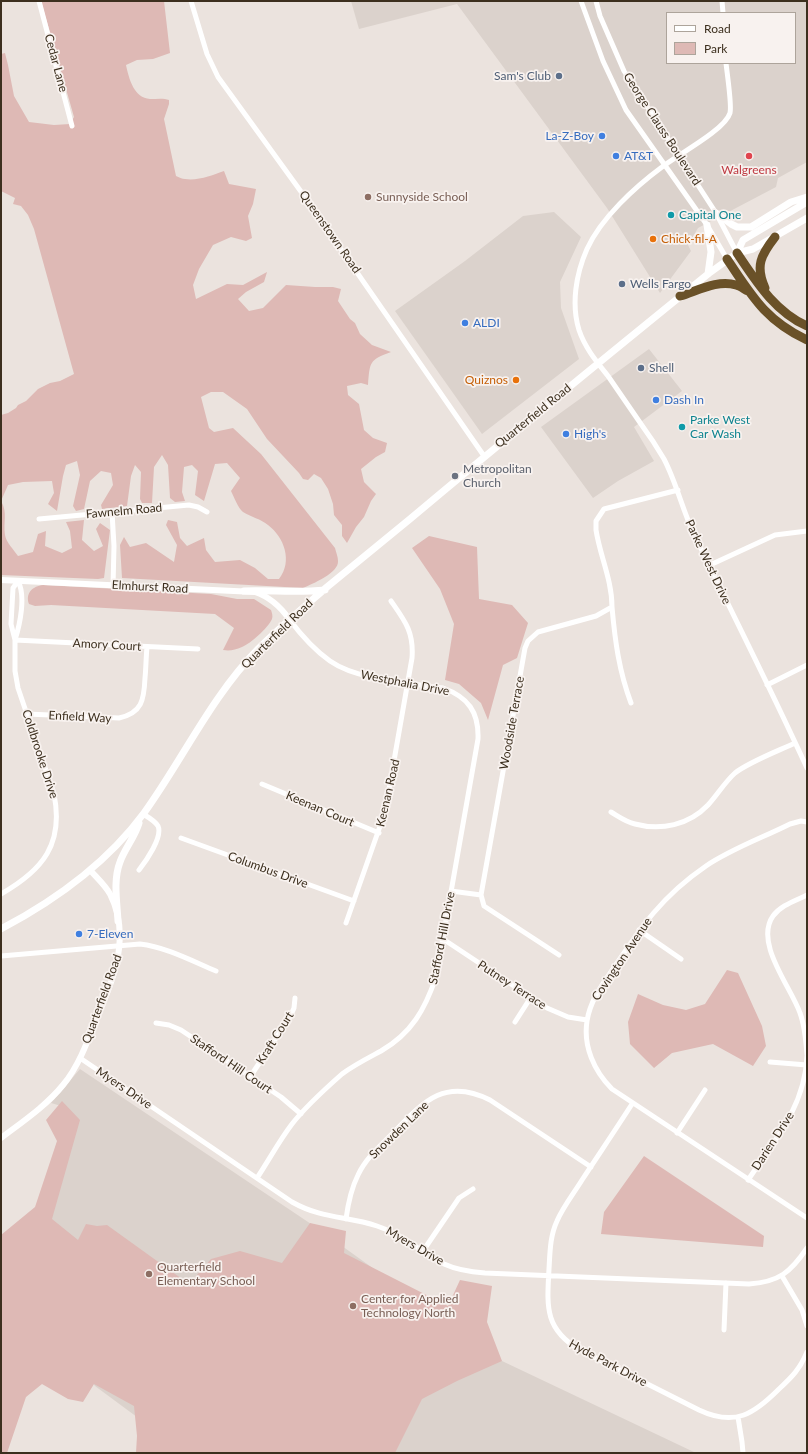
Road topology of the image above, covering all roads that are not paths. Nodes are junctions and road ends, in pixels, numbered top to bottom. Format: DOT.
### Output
graph roads {
  1 [pos="39,1"];
  2 [pos="191,1"];
  3 [pos="581,1"];
  4 [pos="596,1"];
  5 [pos="722,1"];
  6 [pos="723,12"];
  7 [pos="726,64"];
  8 [pos="72,126"];
  9 [pos="678,156"];
  10 [pos="664,165"];
  11 [pos="807,197"];
  12 [pos="807,202"];
  13 [pos="716,213"];
  14 [pos="807,218"];
  15 [pos="707,225"];
  16 [pos="775,237"];
  17 [pos="737,252"];
  18 [pos="727,259"];
  19 [pos="708,274"];
  20 [pos="749,291"];
  21 [pos="680,296"];
  22 [pos="771,300"];
  23 [pos="807,326"];
  24 [pos="807,340"];
  25 [pos="598,363"];
  26 [pos="484,456"];
  27 [pos="678,490"];
  28 [pos="112,512"];
  29 [pos="207,512"];
  30 [pos="39,519"];
  31 [pos="807,531"];
  32 [pos="710,565"];
  33 [pos="1,580"];
  34 [pos="18,581"];
  35 [pos="113,586"];
  36 [pos="325,590"];
  37 [pos="244,591"];
  38 [pos="392,601"];
  39 [pos="612,607"];
  40 [pos="289,619"];
  41 [pos="15,640"];
  42 [pos="147,647"];
  43 [pos="198,649"];
  44 [pos="807,665"];
  45 [pos="408,683"];
  46 [pos="767,685"];
  47 [pos="466,701"];
  48 [pos="631,703"];
  49 [pos="27,714"];
  50 [pos="795,743"];
  51 [pos="806,764"];
  52 [pos="262,784"];
  53 [pos="611,812"];
  54 [pos="142,816"];
  55 [pos="807,822"];
  56 [pos="379,833"];
  57 [pos="181,838"];
  58 [pos="90,870"];
  59 [pos="139,870"];
  60 [pos="451,891"];
  61 [pos="1,894"];
  62 [pos="481,895"];
  63 [pos="807,895"];
  64 [pos="354,901"];
  65 [pos="118,921"];
  66 [pos="346,923"];
  67 [pos="1,929"];
  68 [pos="639,930"];
  69 [pos="443,939"];
  70 [pos="120,946"];
  71 [pos="559,955"];
  72 [pos="1,956"];
  73 [pos="681,960"];
  74 [pos="216,971"];
  75 [pos="531,997"];
  76 [pos="295,998"];
  77 [pos="587,1020"];
  78 [pos="515,1022"];
  79 [pos="156,1023"];
  80 [pos="807,1056"];
  81 [pos="80,1058"];
  82 [pos="770,1062"];
  83 [pos="807,1065"];
  84 [pos="250,1077"];
  85 [pos="705,1090"];
  86 [pos="632,1104"];
  87 [pos="302,1114"];
  88 [pos="677,1133"];
  89 [pos="1,1138"];
  90 [pos="591,1166"];
  91 [pos="257,1178"];
  92 [pos="748,1180"];
  93 [pos="473,1189"];
  94 [pos="807,1218"];
  95 [pos="346,1219"];
  96 [pos="807,1248"];
  97 [pos="423,1251"];
  98 [pos="549,1275"];
  99 [pos="782,1276"];
  100 [pos="726,1283"];
  101 [pos="807,1326"];
  102 [pos="724,1330"];
  103 [pos="807,1352"];
  104 [pos="738,1417"];
  105 [pos="743,1453"];
  1 -- 8 [label="street, Cedar Lane"];
  2 -- 26 [label="street, Queenstown Road"];
  3 -- 10 [label="street, George Clauss Boulevard"];
  4 -- 9 [label="street, George Clauss Boulevard"];
  5 -- 6 [label="street"];
  7 -- 9 [label="street, Parke West Drive"];
  9 -- 10 [label="street, Parke West Drive"];
  9 -- 13 [label="street, George Clauss Boulevard"];
  10 -- 15 [label="street, George Clauss Boulevard"];
  10 -- 25 [label="street, Parke West Drive"];
  11 -- 13 [label="main road"];
  12 -- 17 [label="main road, Quarterfield Road"];
  13 -- 17 [label="street, George Clauss Boulevard"];
  14 -- 16 [label="main road, Quarterfield Road"];
  15 -- 18 [label="street, George Clauss Boulevard"];
  15 -- 19 [label="main road"];
  16 -- 17 [label="main road, Quarterfield Road"];
  16 -- 22 [label="highway"];
  17 -- 18 [label="main road, Quarterfield Road"];
  17 -- 22 [label="highway"];
  18 -- 19 [label="main road, Quarterfield Road"];
  18 -- 20 [label="highway"];
  19 -- 21 [label="main road, Quarterfield Road"];
  20 -- 21 [label="highway"];
  20 -- 24 [label="highway"];
  21 -- 25 [label="main road, Quarterfield Road"];
  22 -- 23 [label="highway"];
  25 -- 26 [label="main road, Quarterfield Road"];
  25 -- 27 [label="street, Parke West Drive"];
  26 -- 36 [label="main road, Quarterfield Road"];
  27 -- 32 [label="street, Parke West Drive"];
  27 -- 39 [label="street"];
  28 -- 29 [label="street, Fawnelm Road"];
  28 -- 30 [label="street, Fawnelm Road"];
  28 -- 35 [label="street"];
  31 -- 32 [label="street"];
  32 -- 46 [label="street, Parke West Drive"];
  33 -- 34 [label="street, Elmhurst Road"];
  34 -- 35 [label="street, Elmhurst Road"];
  34 -- 41 [label="street, Coldbrooke Drive"];
  34 -- 41 [label="street, Coldbrooke Drive"];
  35 -- 37 [label="street, Elmhurst Road"];
  36 -- 37 [label="main road"];
  36 -- 40 [label="main road, Quarterfield Road"];
  37 -- 40 [label="street, Elmhurst Road"];
  38 -- 45 [label="street, Keenan Road"];
  39 -- 48 [label="street"];
  39 -- 62 [label="street, Woodside Terrace"];
  40 -- 45 [label="street, Westphalia Drive"];
  40 -- 54 [label="main road, Quarterfield Road"];
  41 -- 42 [label="street, Amory Court"];
  41 -- 49 [label="street, Coldbrooke Drive"];
  42 -- 43 [label="street, Amory Court"];
  42 -- 49 [label="street, Enfield Way"];
  44 -- 46 [label="street"];
  45 -- 47 [label="street, Westphalia Drive"];
  45 -- 56 [label="street, Keenan Road"];
  46 -- 50 [label="street, Parke West Drive"];
  47 -- 60 [label="street, Stafford Hill Drive"];
  49 -- 61 [label="street, Coldbrooke Drive"];
  50 -- 51 [label="street, Parke West Drive"];
  50 -- 53 [label="street"];
  52 -- 56 [label="street, Keenan Court"];
  54 -- 58 [label="main road, Quarterfield Road"];
  54 -- 59 [label="street"];
  54 -- 65 [label="main road"];
  55 -- 68 [label="street, Covington Avenue"];
  56 -- 64 [label="street, Keenan Road"];
  57 -- 64 [label="street, Columbus Drive"];
  58 -- 65 [label="street, Quarterfield Road"];
  58 -- 67 [label="main road"];
  60 -- 62 [label="street"];
  60 -- 69 [label="street, Stafford Hill Drive"];
  62 -- 71 [label="street"];
  63 -- 80 [label="street, Darien Drive"];
  64 -- 66 [label="street, Keenan Road"];
  65 -- 70 [label="street, Quarterfield Road"];
  68 -- 73 [label="street"];
  68 -- 77 [label="street, Covington Avenue"];
  69 -- 75 [label="street, Putney Terrace"];
  69 -- 87 [label="street, Stafford Hill Drive"];
  70 -- 72 [label="street"];
  70 -- 74 [label="street"];
  70 -- 81 [label="street, Quarterfield Road"];
  75 -- 77 [label="street, Putney Terrace"];
  75 -- 78 [label="street"];
  76 -- 84 [label="street, Kraft Court"];
  77 -- 86 [label="street, Covington Avenue"];
  79 -- 84 [label="street, Stafford Hill Court"];
  80 -- 83 [label="street, Darien Drive"];
  81 -- 89 [label="street, Quarterfield Road"];
  81 -- 91 [label="street, Myers Drive"];
  82 -- 83 [label="street"];
  83 -- 92 [label="street, Darien Drive"];
  84 -- 87 [label="street, Stafford Hill Court"];
  85 -- 88 [label="street"];
  86 -- 88 [label="street, Covington Avenue"];
  86 -- 90 [label="street, Hyde Park Drive"];
  87 -- 91 [label="street, Stafford Hill Drive"];
  88 -- 92 [label="street, Covington Avenue"];
  90 -- 95 [label="street, Snowden Lane"];
  90 -- 98 [label="street, Hyde Park Drive"];
  91 -- 95 [label="street, Myers Drive"];
  92 -- 94 [label="street, Covington Avenue"];
  93 -- 97 [label="street"];
  95 -- 97 [label="street, Myers Drive"];
  96 -- 99 [label="street, Myers Drive"];
  97 -- 98 [label="street, Myers Drive"];
  98 -- 100 [label="street, Myers Drive"];
  98 -- 104 [label="street, Hyde Park Drive"];
  99 -- 100 [label="street, Myers Drive"];
  99 -- 101 [label="street"];
  100 -- 102 [label="street"];
  103 -- 104 [label="street, Hyde Park Drive"];
  104 -- 105 [label="street"];
}
